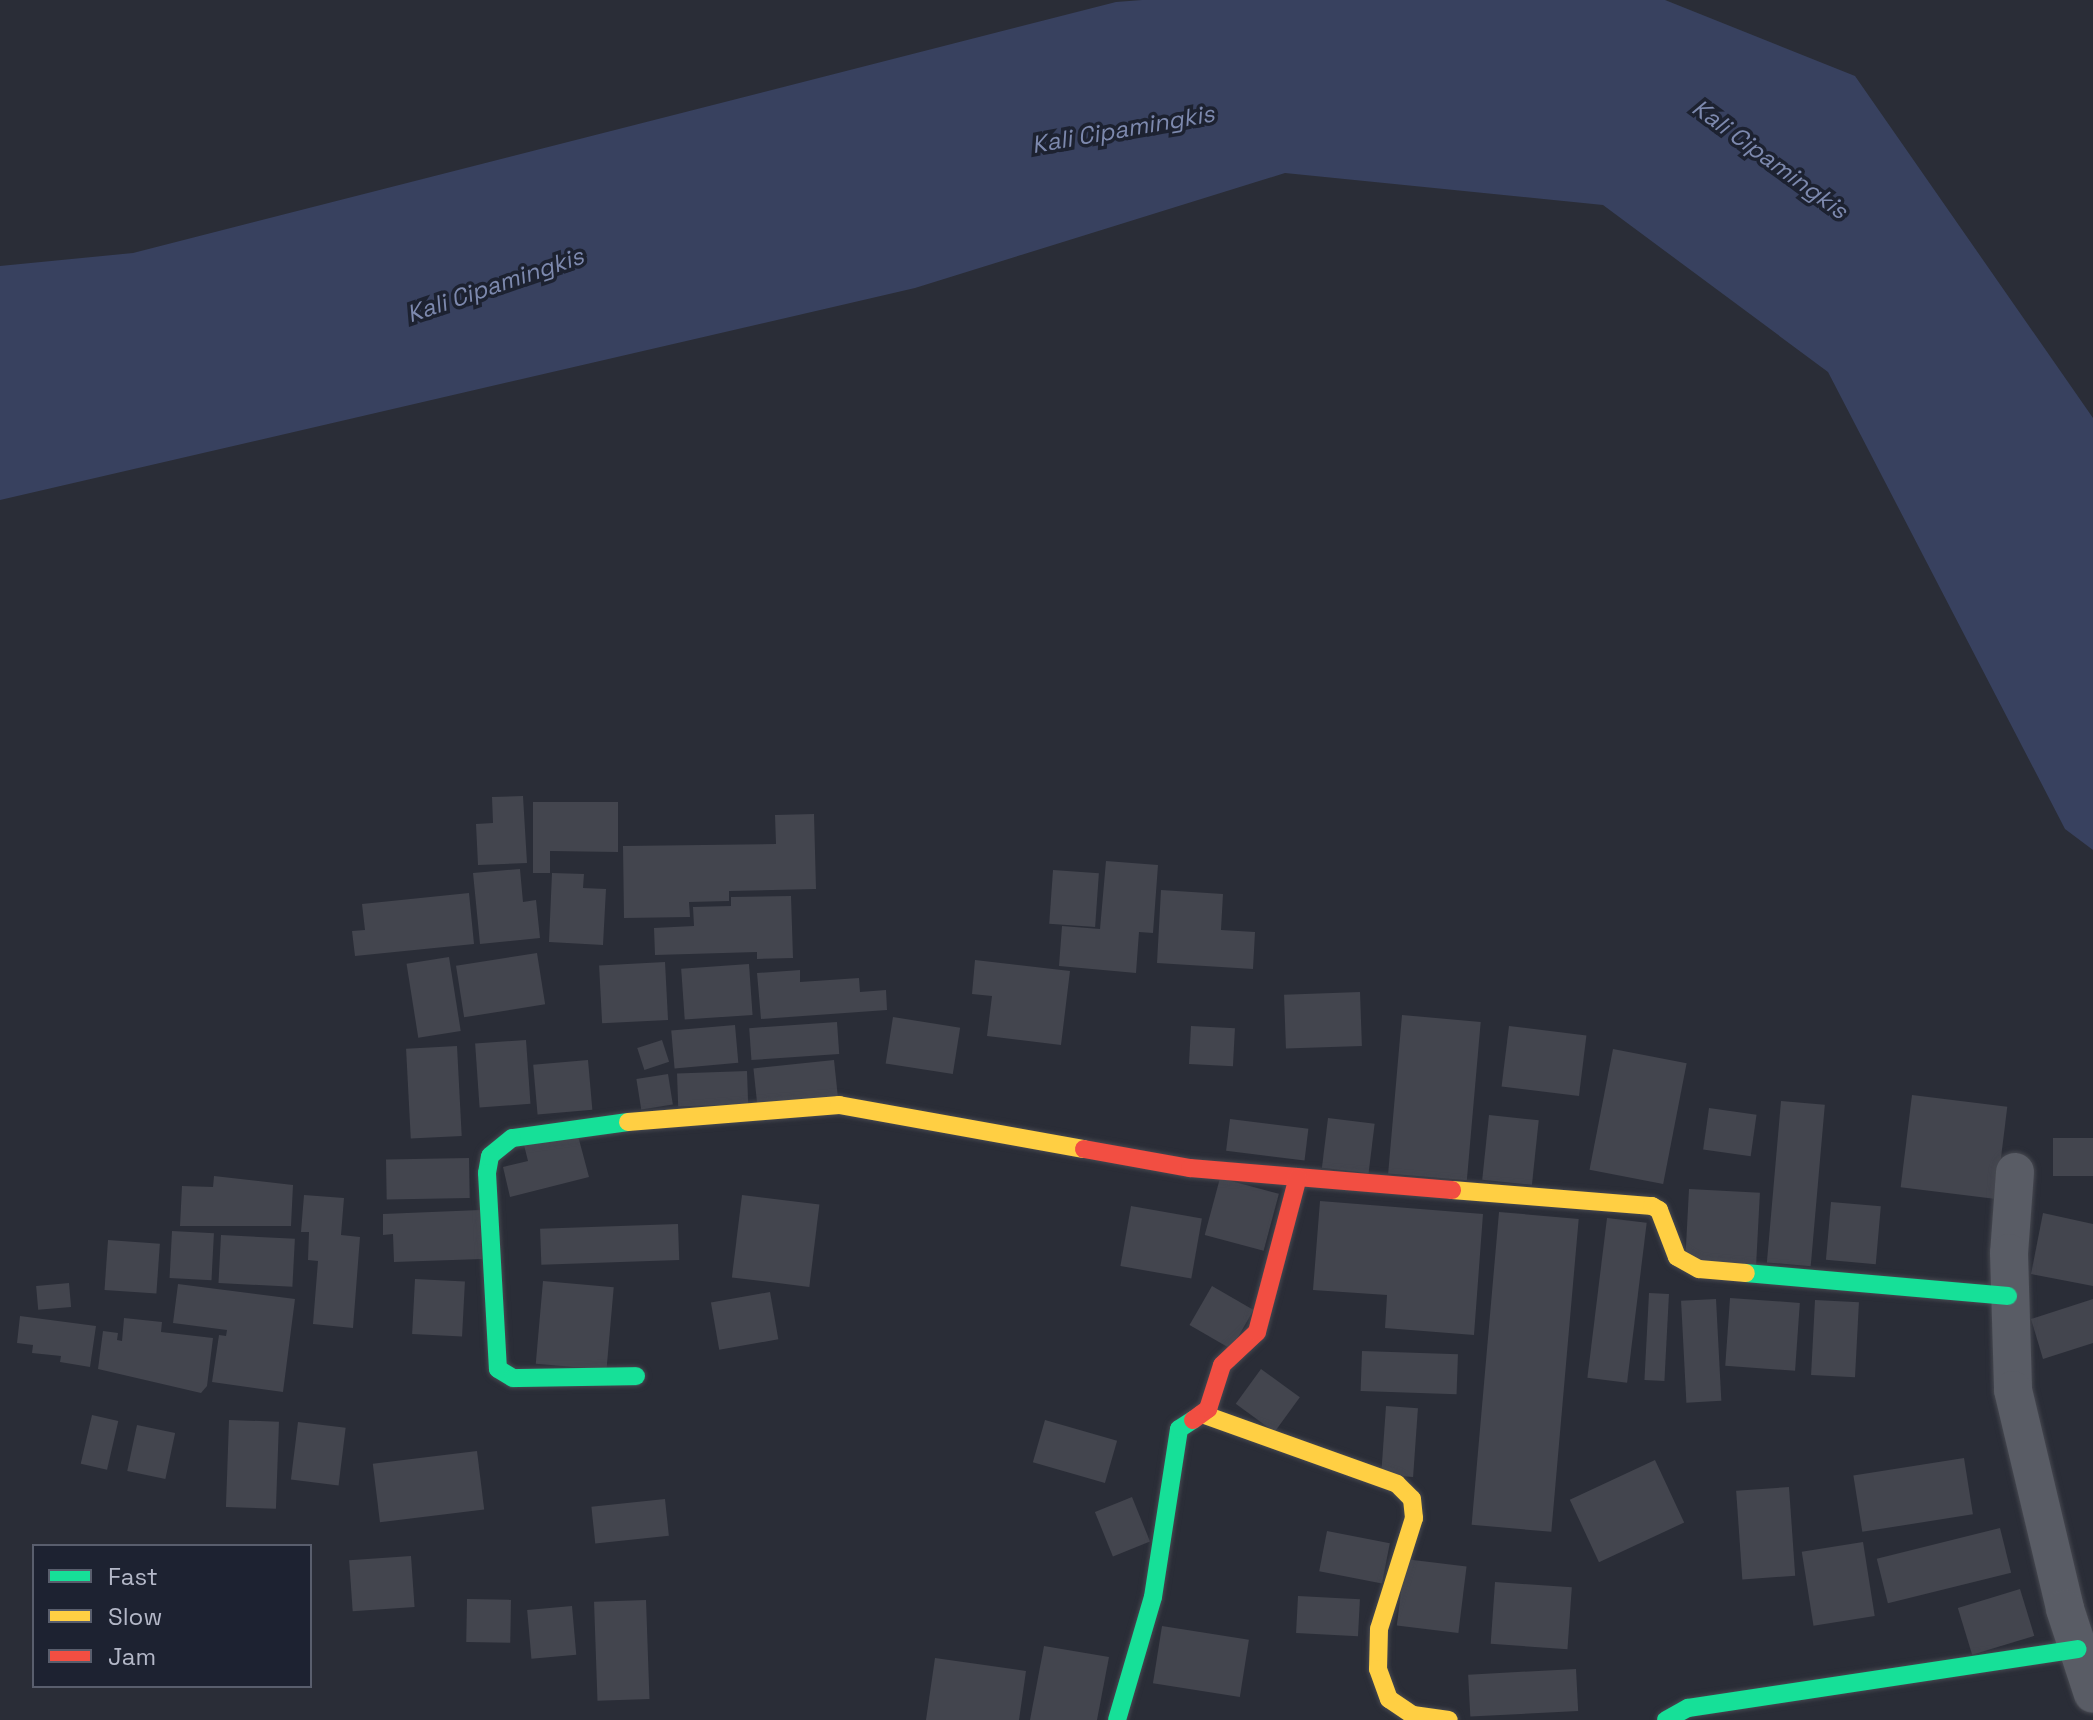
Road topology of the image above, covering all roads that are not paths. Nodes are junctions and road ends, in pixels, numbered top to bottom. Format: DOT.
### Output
graph roads {
  1 [pos="2015,1172"];
  2 [pos="1298,1177"];
  3 [pos="2008,1296"];
  4 [pos="636,1376"];
  5 [pos="1202,1414"];
  6 [pos="2079,1605"];
  7 [pos="2078,1649"];
  8 [pos="2093,1694"];
  9 [pos="1117,1720"];
  10 [pos="1449,1720"];
  11 [pos="1666,1720"];
  1 -- 3 [label="street"];
  2 -- 3 [label="street"];
  2 -- 4 [label="street"];
  2 -- 5 [label="street"];
  3 -- 6 [label="street"];
  5 -- 9 [label="street"];
  5 -- 10 [label="street"];
  6 -- 7 [label="street"];
  7 -- 8 [label="street"];
  7 -- 11 [label="street"];
}
